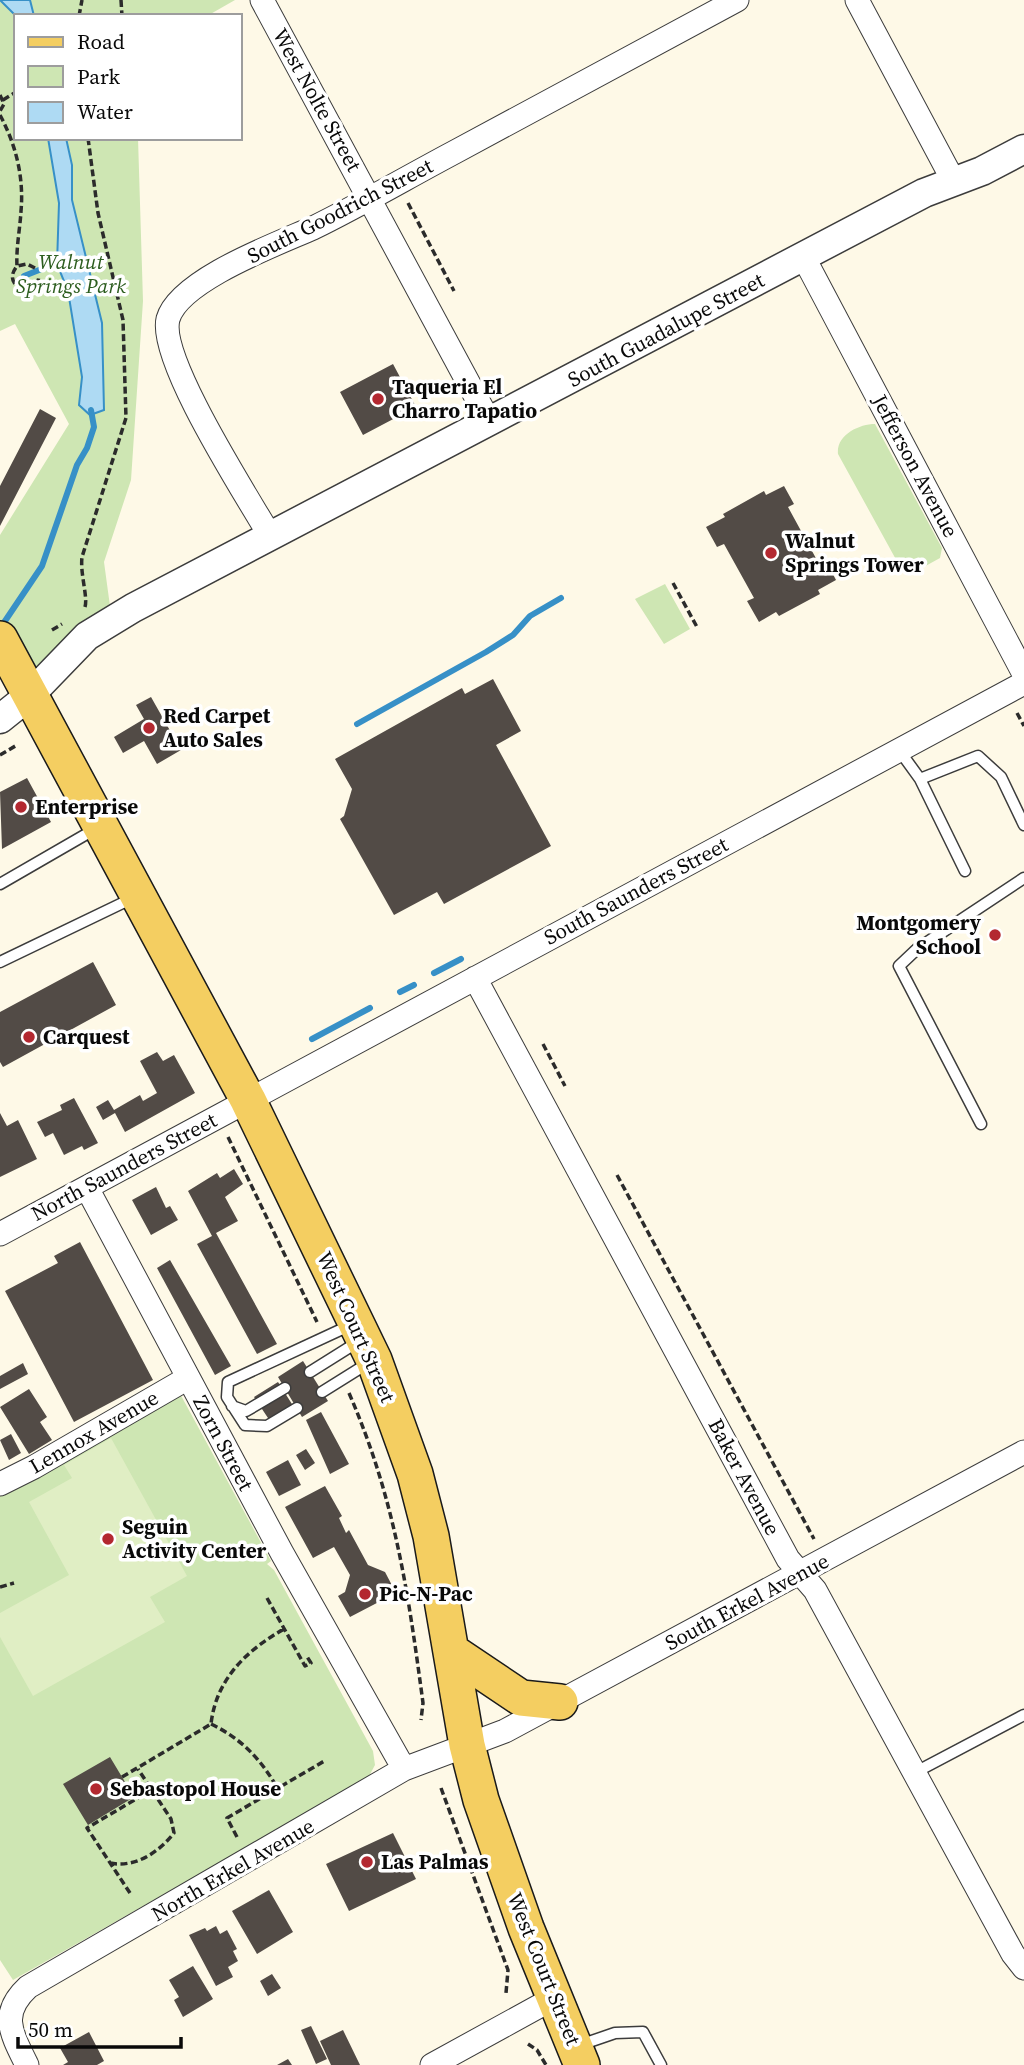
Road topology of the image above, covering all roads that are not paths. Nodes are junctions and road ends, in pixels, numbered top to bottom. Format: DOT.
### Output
graph roads {
  1 [pos="262,0"];
  2 [pos="737,0"];
  3 [pos="857,0"];
  4 [pos="1024,149"];
  5 [pos="954,182"];
  6 [pos="370,197"];
  7 [pos="804,258"];
  8 [pos="490,423"];
  9 [pos="270,536"];
  10 [pos="6,649"];
  11 [pos="1024,674"];
  12 [pos="1024,682"];
  13 [pos="30,695"];
  14 [pos="0,719"];
  15 [pos="899,750"];
  16 [pos="920,779"];
  17 [pos="1024,825"];
  18 [pos="100,826"];
  19 [pos="965,871"];
  20 [pos="1024,877"];
  21 [pos="0,884"];
  22 [pos="138,895"];
  23 [pos="0,962"];
  24 [pos="475,978"];
  25 [pos="248,1100"];
  26 [pos="981,1124"];
  27 [pos="88,1188"];
  28 [pos="0,1234"];
  29 [pos="364,1340"];
  30 [pos="310,1372"];
  31 [pos="188,1378"];
  32 [pos="285,1388"];
  33 [pos="322,1392"];
  34 [pos="232,1406"];
  35 [pos="297,1408"];
  36 [pos="1024,1452"];
  37 [pos="0,1484"];
  38 [pos="800,1573"];
  39 [pos="451,1651"];
  40 [pos="560,1702"];
  41 [pos="1024,1715"];
  42 [pos="467,1745"];
  43 [pos="404,1769"];
  44 [pos="914,1773"];
  45 [pos="1024,1968"];
  46 [pos="554,1998"];
  47 [pos="568,2059"];
  48 [pos="27,2065"];
  49 [pos="432,2065"];
  50 [pos="661,2065"];
  1 -- 6 [label="street, West Nolte Street"];
  2 -- 6 [label="street, South Goodrich Street"];
  3 -- 5 [label="street"];
  4 -- 5 [label="street, South Guadalupe Street"];
  5 -- 7 [label="street, South Guadalupe Street"];
  6 -- 8 [label="street, West Nolte Street"];
  6 -- 9 [label="street, South Goodrich Street"];
  7 -- 8 [label="street, South Guadalupe Street"];
  7 -- 11 [label="street, Jefferson Avenue"];
  8 -- 9 [label="street, South Guadalupe Street"];
  9 -- 13 [label="street, South Guadalupe Street"];
  10 -- 13 [label="main road, West Court Street"];
  12 -- 15 [label="street, South Saunders Street"];
  13 -- 14 [label="street, South Guadalupe Street"];
  13 -- 18 [label="main road, West Court Street"];
  15 -- 16 [label="lane"];
  15 -- 24 [label="street, South Saunders Street"];
  16 -- 17 [label="lane"];
  16 -- 19 [label="lane"];
  18 -- 21 [label="lane"];
  18 -- 22 [label="main road, West Court Street"];
  20 -- 26 [label="lane"];
  22 -- 23 [label="lane"];
  22 -- 25 [label="main road, West Court Street"];
  24 -- 25 [label="street, South Saunders Street"];
  24 -- 38 [label="street, Baker Avenue"];
  25 -- 27 [label="street, North Saunders Street"];
  25 -- 29 [label="main road, West Court Street"];
  27 -- 28 [label="street, North Saunders Street"];
  27 -- 31 [label="street, Zorn Street"];
  29 -- 30 [label="lane"];
  29 -- 33 [label="lane"];
  29 -- 34 [label="lane"];
  29 -- 39 [label="main road, West Court Street"];
  31 -- 37 [label="street, Lennox Avenue"];
  31 -- 43 [label="street, Zorn Street"];
  32 -- 34 [label="lane"];
  34 -- 35 [label="lane"];
  36 -- 38 [label="street, South Erkel Avenue"];
  38 -- 40 [label="street, South Erkel Avenue"];
  38 -- 44 [label="street, Baker Avenue"];
  39 -- 40 [label="main road"];
  39 -- 42 [label="main road, West Court Street"];
  40 -- 42 [label="street, South Erkel Avenue"];
  41 -- 44 [label="lane"];
  42 -- 43 [label="street, North Erkel Avenue"];
  42 -- 46 [label="main road, West Court Street"];
  43 -- 48 [label="street, North Erkel Avenue"];
  44 -- 45 [label="street, Baker Avenue"];
  46 -- 47 [label="main road, West Court Street"];
  46 -- 49 [label="street"];
  47 -- 50 [label="lane"];
}
